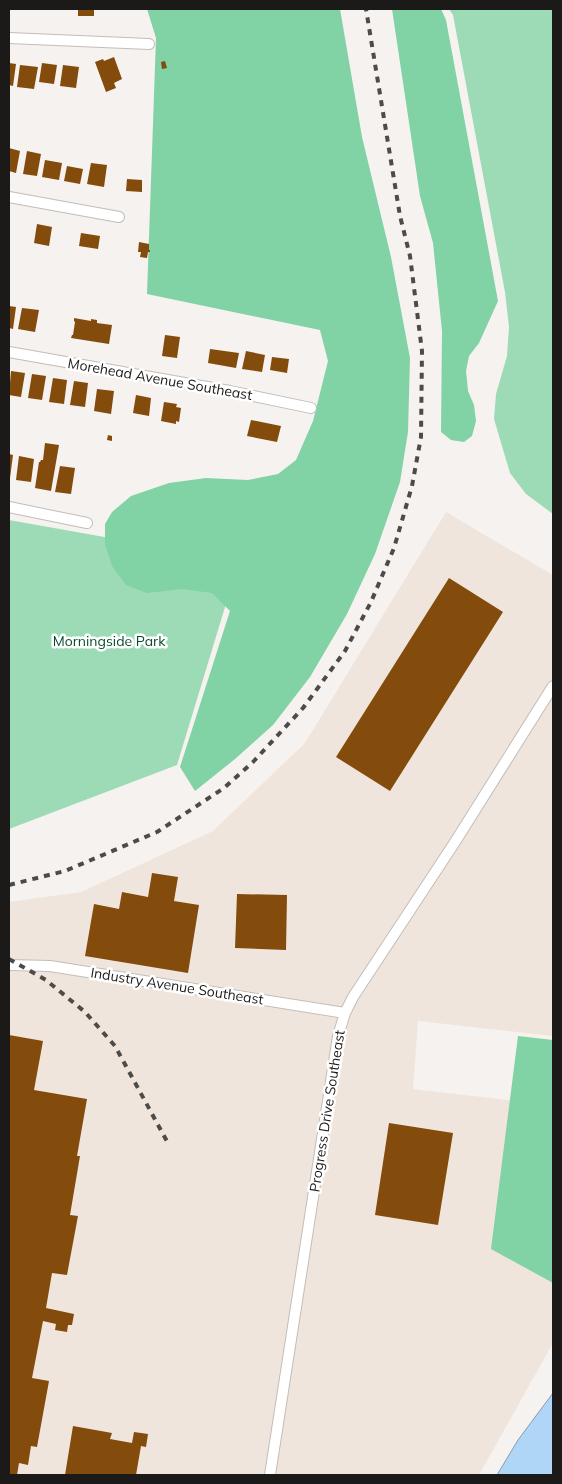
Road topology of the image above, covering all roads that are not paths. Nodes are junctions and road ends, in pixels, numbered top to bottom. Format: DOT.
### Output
graph roads {
  1 [pos="9,38"];
  2 [pos="149,44"];
  3 [pos="9,197"];
  4 [pos="119,217"];
  5 [pos="9,352"];
  6 [pos="311,408"];
  7 [pos="9,508"];
  8 [pos="87,523"];
  9 [pos="553,686"];
  10 [pos="9,965"];
  11 [pos="345,1013"];
  12 [pos="270,1475"];
  1 -- 2 [label="street"];
  3 -- 4 [label="street"];
  5 -- 6 [label="street, Morehead Avenue Southeast"];
  7 -- 8 [label="street"];
  9 -- 11 [label="street, Progress Drive Southeast"];
  10 -- 11 [label="street, Industry Avenue Southeast"];
  11 -- 12 [label="street, Progress Drive Southeast"];
}
